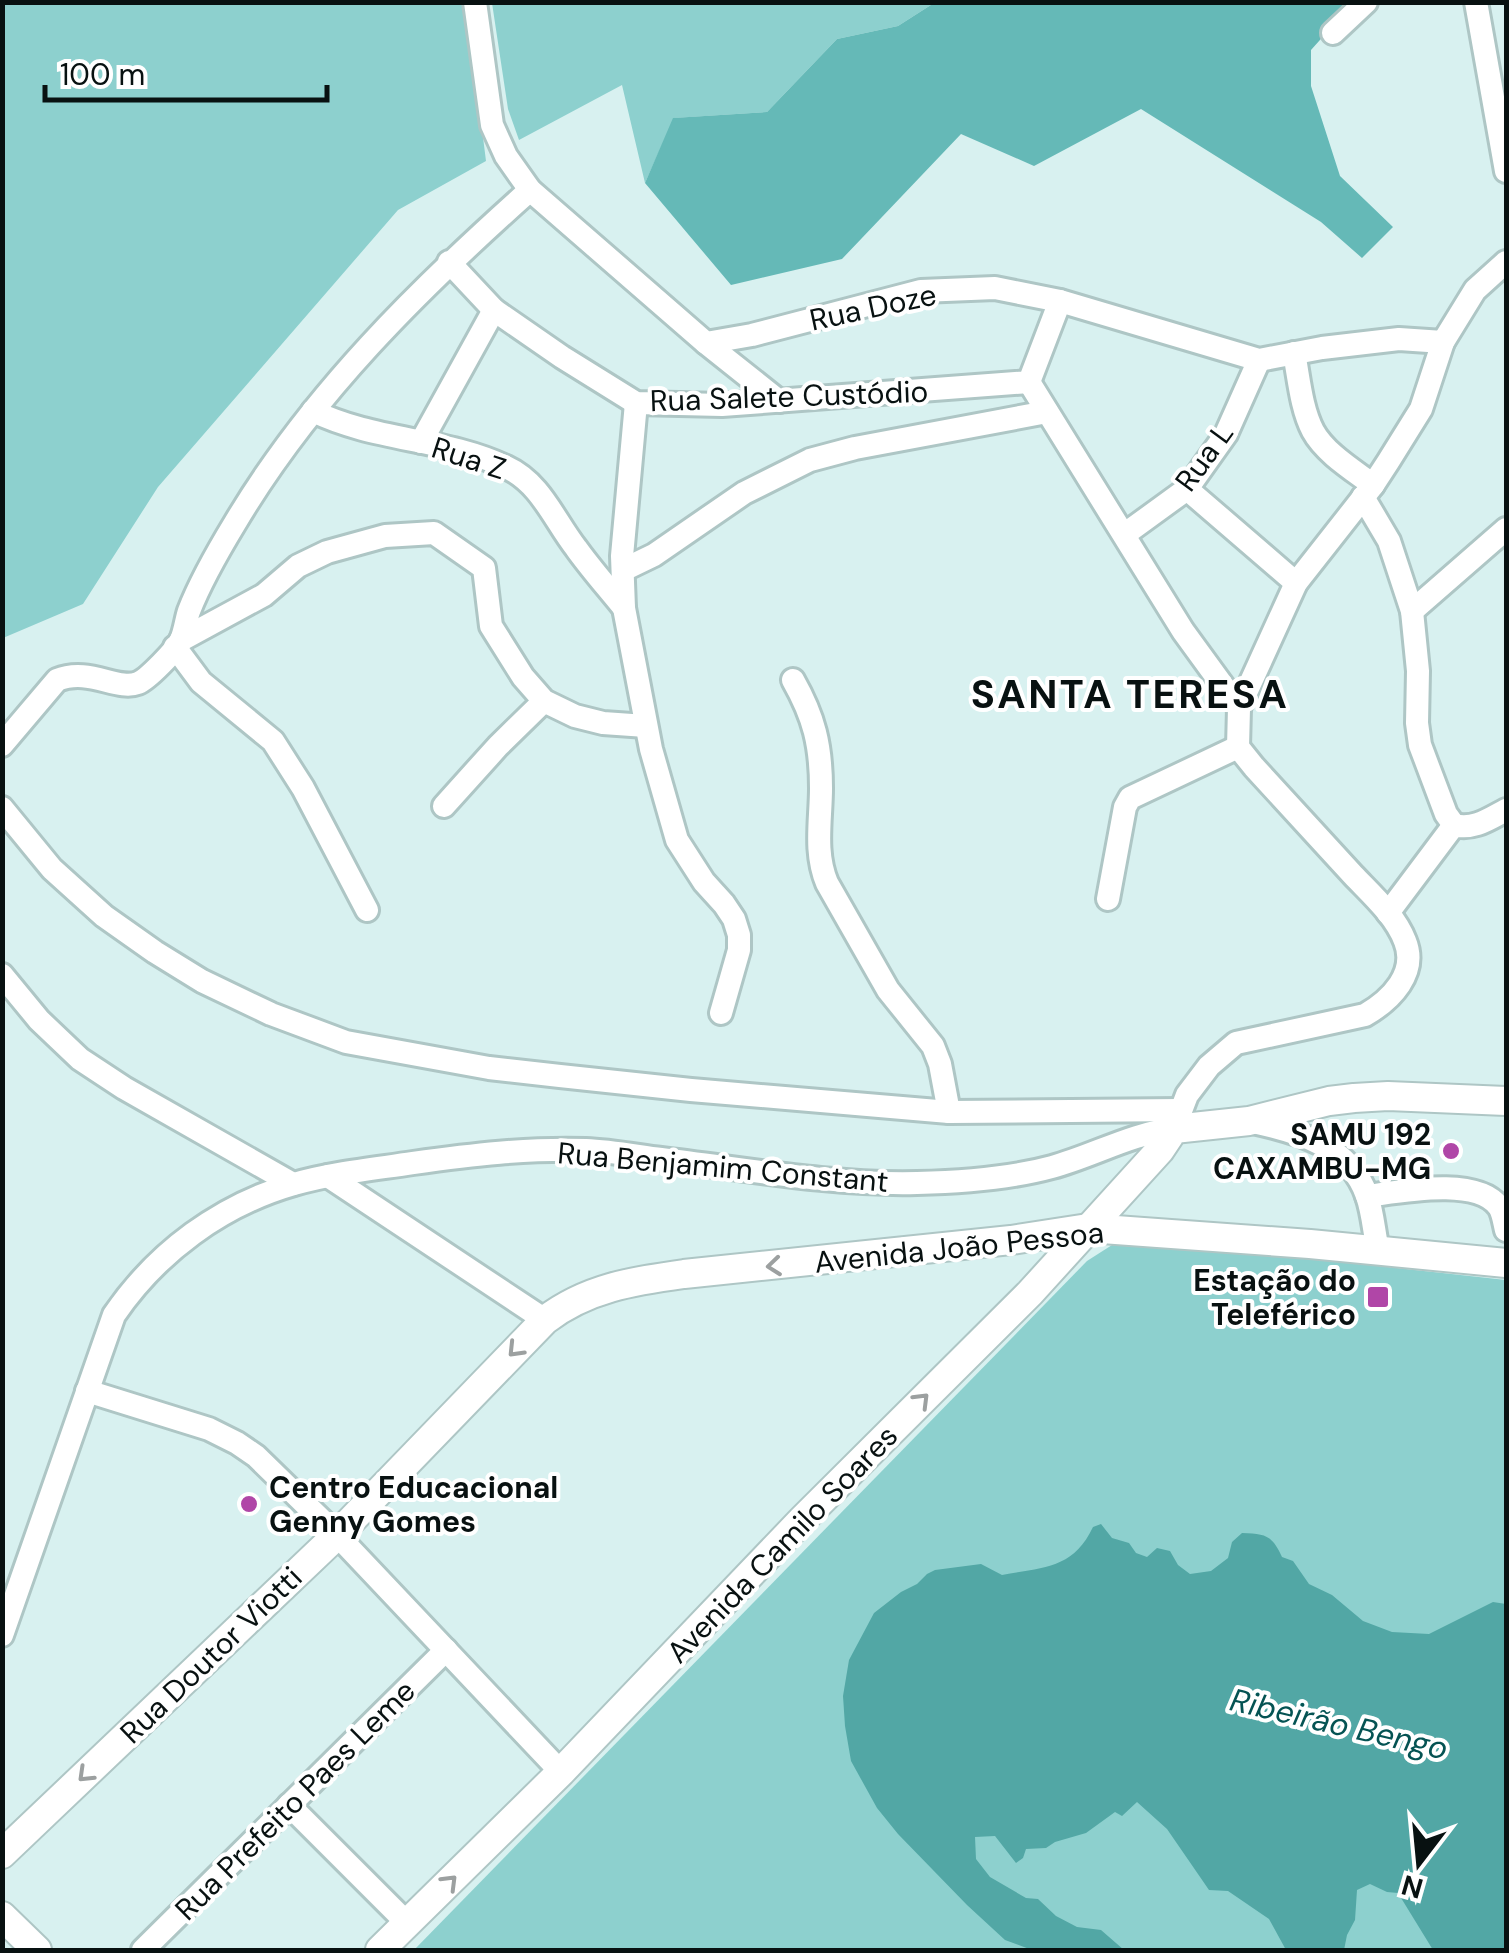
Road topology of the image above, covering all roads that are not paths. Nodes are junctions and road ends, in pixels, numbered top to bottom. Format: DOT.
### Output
graph roads {
  1 [pos="475,2"];
  2 [pos="1366,2"];
  3 [pos="1476,2"];
  4 [pos="1333,34"];
  5 [pos="1506,171"];
  6 [pos="530,190"];
  7 [pos="449,262"];
  8 [pos="1506,262"];
  9 [pos="1060,301"];
  10 [pos="494,310"];
  11 [pos="1443,342"];
  12 [pos="706,343"];
  13 [pos="1294,353"];
  14 [pos="1259,360"];
  15 [pos="1028,382"];
  16 [pos="780,400"];
  17 [pos="636,403"];
  18 [pos="313,410"];
  19 [pos="1047,412"];
  20 [pos="421,442"];
  21 [pos="1187,488"];
  22 [pos="1368,491"];
  23 [pos="1506,530"];
  24 [pos="1125,534"];
  25 [pos="587,563"];
  26 [pos="622,563"];
  27 [pos="1296,583"];
  28 [pos="624,608"];
  29 [pos="1412,611"];
  30 [pos="178,644"];
  31 [pos="793,680"];
  32 [pos="544,702"];
  33 [pos="1239,708"];
  34 [pos="646,726"];
  35 [pos="2,745"];
  36 [pos="1238,746"];
  37 [pos="444,806"];
  38 [pos="2,808"];
  39 [pos="1506,810"];
  40 [pos="1454,824"];
  41 [pos="1108,900"];
  42 [pos="366,910"];
  43 [pos="1388,912"];
  44 [pos="2,975"];
  45 [pos="721,1013"];
  46 [pos="1506,1101"];
  47 [pos="949,1112"];
  48 [pos="1178,1120"];
  49 [pos="1249,1121"];
  50 [pos="328,1176"];
  51 [pos="293,1184"];
  52 [pos="1367,1196"];
  53 [pos="1088,1228"];
  54 [pos="1506,1230"];
  55 [pos="1010,1240"];
  56 [pos="1378,1250"];
  57 [pos="1506,1263"];
  58 [pos="592,1292"];
  59 [pos="1030,1293"];
  60 [pos="545,1320"];
  61 [pos="88,1390"];
  62 [pos="337,1535"];
  63 [pos="2,1635"];
  64 [pos="446,1650"];
  65 [pos="561,1772"];
  66 [pos="289,1805"];
  67 [pos="2,1854"];
  68 [pos="2,1916"];
  69 [pos="408,1924"];
  70 [pos="37,1950"];
  71 [pos="143,1950"];
  72 [pos="380,1950"];
  1 -- 6 [label="street"];
  2 -- 4 [label="street"];
  3 -- 5 [label="street"];
  6 -- 7 [label="street"];
  6 -- 12 [label="street"];
  7 -- 10 [label="street, Rua Salete Custódio"];
  7 -- 18 [label="street"];
  8 -- 11 [label="street"];
  9 -- 12 [label="street, Rua Doze"];
  9 -- 14 [label="street, Rua Doze"];
  9 -- 15 [label="street"];
  10 -- 17 [label="street, Rua Salete Custódio"];
  10 -- 20 [label="street"];
  11 -- 13 [label="street, Rua Doze"];
  11 -- 22 [label="street"];
  12 -- 16 [label="street"];
  13 -- 14 [label="street, Rua Doze"];
  13 -- 22 [label="street"];
  14 -- 21 [label="street, Rua L"];
  15 -- 16 [label="street, Rua Salete Custódio"];
  15 -- 19 [label="street"];
  16 -- 17 [label="street, Rua Salete Custódio"];
  17 -- 26 [label="street"];
  18 -- 20 [label="street, Rua Z"];
  18 -- 30 [label="street"];
  19 -- 24 [label="street"];
  19 -- 26 [label="street"];
  20 -- 25 [label="street, Rua Z"];
  21 -- 24 [label="street, Rua L"];
  21 -- 27 [label="street"];
  22 -- 27 [label="street"];
  22 -- 29 [label="street"];
  23 -- 29 [label="street"];
  24 -- 33 [label="street"];
  25 -- 26 [label="street"];
  25 -- 28 [label="street, Rua Z"];
  26 -- 28 [label="street"];
  27 -- 33 [label="street"];
  28 -- 34 [label="street"];
  29 -- 40 [label="street"];
  30 -- 32 [label="street"];
  30 -- 35 [label="street"];
  30 -- 42 [label="street"];
  31 -- 47 [label="street"];
  32 -- 34 [label="street"];
  32 -- 37 [label="street"];
  33 -- 36 [label="street"];
  34 -- 45 [label="street"];
  36 -- 41 [label="street"];
  36 -- 43 [label="street"];
  38 -- 47 [label="street"];
  39 -- 40 [label="street"];
  40 -- 43 [label="street"];
  43 -- 48 [label="street"];
  44 -- 51 [label="street"];
  46 -- 49 [label="street"];
  47 -- 48 [label="street"];
  48 -- 49 [label="street"];
  48 -- 50 [label="street, Rua Benjamim Constant"];
  48 -- 53 [label="street, Avenida Camilo Soares"];
  49 -- 52 [label="street"];
  50 -- 51 [label="street, Rua Benjamim Constant"];
  50 -- 60 [label="street"];
  51 -- 61 [label="street, Rua Benjamim Constant"];
  52 -- 54 [label="street"];
  52 -- 56 [label="street"];
  53 -- 55 [label="street, Avenida João Pessoa"];
  53 -- 56 [label="street, Avenida João Pessoa"];
  53 -- 59 [label="street, Avenida Camilo Soares"];
  55 -- 58 [label="street, Avenida João Pessoa, one-way"];
  55 -- 59 [label="street"];
  56 -- 57 [label="street, Avenida João Pessoa"];
  58 -- 60 [label="street, Rua Doutor Viotti"];
  65 -- 59 [label="street, Avenida Camilo Soares, one-way"];
  60 -- 62 [label="street, Rua Doutor Viotti, one-way"];
  61 -- 62 [label="street"];
  61 -- 63 [label="street, Rua Benjamim Constant"];
  62 -- 64 [label="street"];
  62 -- 67 [label="street, Rua Doutor Viotti, one-way"];
  64 -- 65 [label="street"];
  64 -- 66 [label="street, Rua Prefeito Paes Leme"];
  69 -- 65 [label="street, Avenida Camilo Soares, one-way"];
  66 -- 69 [label="street"];
  66 -- 71 [label="street, Rua Prefeito Paes Leme"];
  68 -- 70 [label="street"];
  69 -- 72 [label="street, Avenida Camilo Soares"];
}
